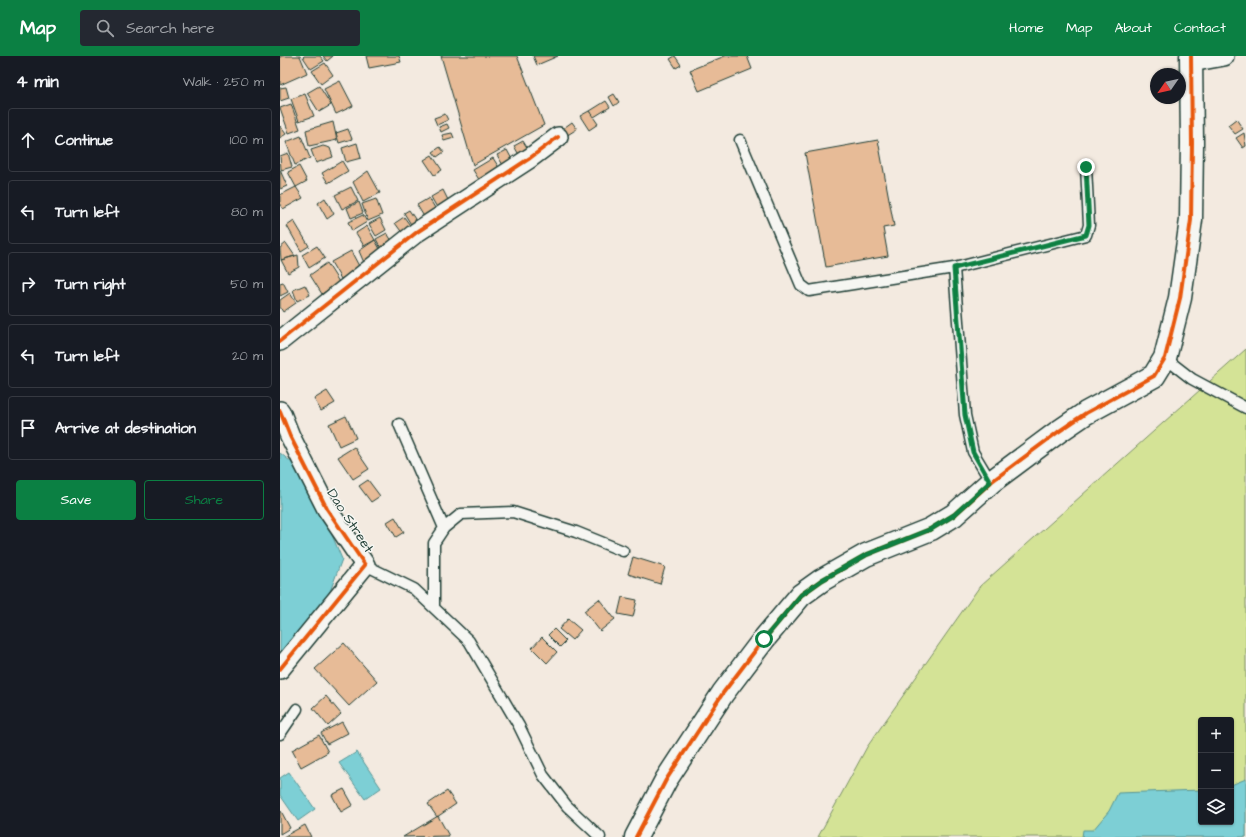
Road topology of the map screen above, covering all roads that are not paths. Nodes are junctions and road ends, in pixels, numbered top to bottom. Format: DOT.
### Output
graph roads {
  1 [pos="1224,56"];
  2 [pos="1191,59"];
  3 [pos="558,137"];
  4 [pos="740,140"];
  5 [pos="1086,167"];
  6 [pos="954,268"];
  7 [pos="280,341"];
  8 [pos="1165,358"];
  9 [pos="1246,408"];
  10 [pos="280,411"];
  11 [pos="399,424"];
  12 [pos="990,482"];
  13 [pos="444,528"];
  14 [pos="623,551"];
  15 [pos="365,565"];
  16 [pos="434,608"];
  17 [pos="280,669"];
  18 [pos="297,709"];
  19 [pos="280,734"];
  20 [pos="600,837"];
  21 [pos="636,837"];
  1 -- 2 [label="street"];
  2 -- 8 [label="street"];
  3 -- 7 [label="street"];
  4 -- 6 [label="lane"];
  5 -- 6 [label="lane"];
  6 -- 12 [label="lane"];
  8 -- 9 [label="lane"];
  8 -- 12 [label="street"];
  10 -- 15 [label="street, Dao Street"];
  11 -- 13 [label="lane"];
  12 -- 21 [label="street"];
  13 -- 14 [label="lane"];
  13 -- 16 [label="lane"];
  15 -- 16 [label="lane"];
  15 -- 17 [label="street, Dao Street"];
  16 -- 20 [label="lane"];
  18 -- 19 [label="lane"];
}
